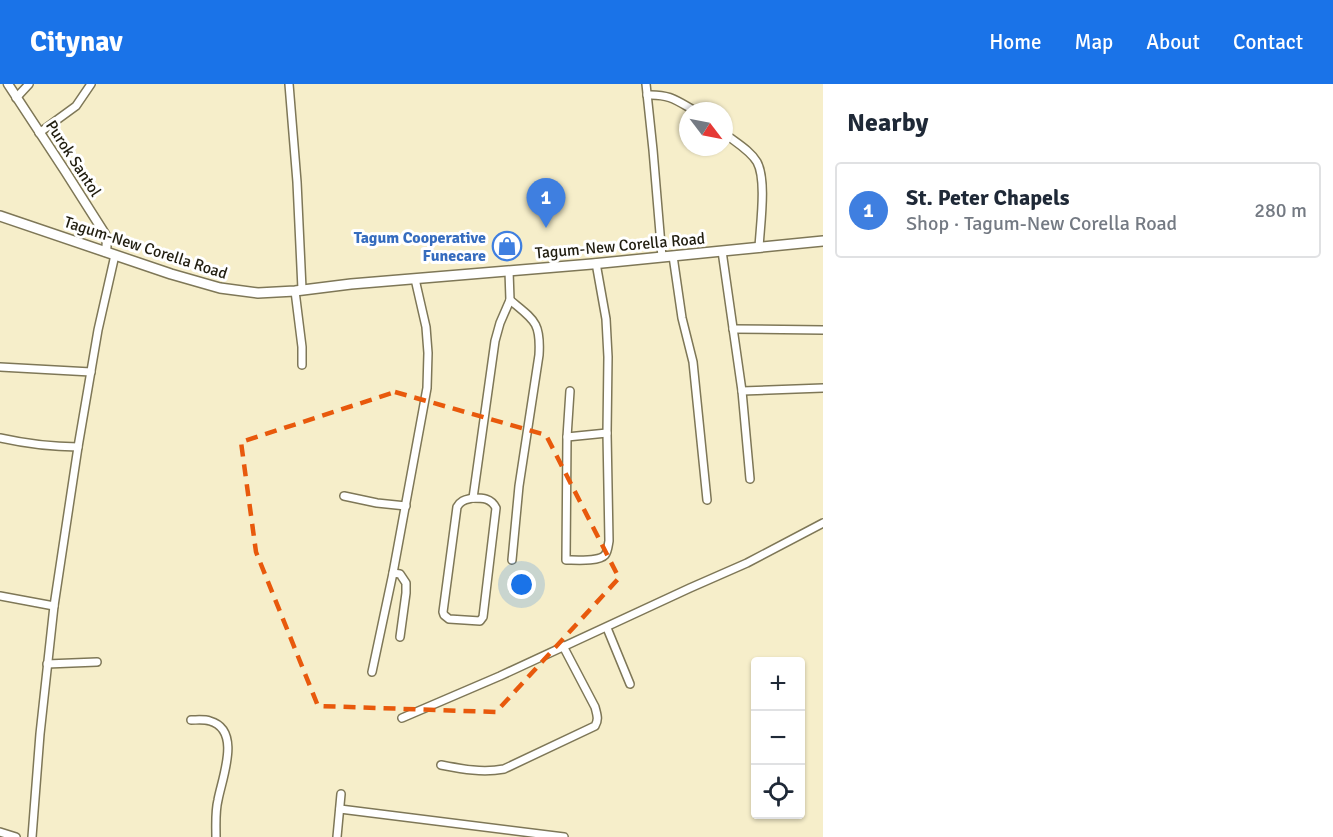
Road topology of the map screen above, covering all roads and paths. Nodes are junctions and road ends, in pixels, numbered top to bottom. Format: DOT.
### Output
graph roads {
  1 [pos="8,84"];
  2 [pos="28,84"];
  3 [pos="91,84"];
  4 [pos="290,84"];
  5 [pos="646,84"];
  6 [pos="646,95"];
  7 [pos="16,98"];
  8 [pos="680,102"];
  9 [pos="39,133"];
  10 [pos="733,140"];
  11 [pos="0,216"];
  12 [pos="823,242"];
  13 [pos="759,248"];
  14 [pos="722,251"];
  15 [pos="110,254"];
  16 [pos="668,256"];
  17 [pos="596,263"];
  18 [pos="509,271"];
  19 [pos="415,279"];
  20 [pos="299,290"];
  21 [pos="510,300"];
  22 [pos="733,329"];
  23 [pos="823,330"];
  24 [pos="302,365"];
  25 [pos="0,367"];
  26 [pos="91,372"];
  27 [pos="823,388"];
  28 [pos="742,390"];
  29 [pos="570,391"];
  30 [pos="607,433"];
  31 [pos="567,437"];
  32 [pos="0,438"];
  33 [pos="78,447"];
  34 [pos="750,479"];
  35 [pos="344,496"];
  36 [pos="473,498"];
  37 [pos="707,500"];
  38 [pos="406,506"];
  39 [pos="823,523"];
  40 [pos="513,560"];
  41 [pos="393,573"];
  42 [pos="0,596"];
  43 [pos="54,606"];
  44 [pos="607,628"];
  45 [pos="400,637"];
  46 [pos="563,646"];
  47 [pos="97,662"];
  48 [pos="47,664"];
  49 [pos="372,672"];
  50 [pos="630,684"];
  51 [pos="402,718"];
  52 [pos="191,720"];
  53 [pos="441,765"];
  54 [pos="341,794"];
  55 [pos="340,810"];
  56 [pos="0,832"];
  57 [pos="534,835"];
  58 [pos="16,837"];
  59 [pos="32,837"];
  60 [pos="216,837"];
  61 [pos="337,837"];
  62 [pos="564,837"];
  1 -- 7 [label="street, Purok Santol"];
  2 -- 7 [label="street"];
  3 -- 9 [label="street"];
  4 -- 20 [label="street"];
  5 -- 6 [label="street"];
  6 -- 8 [label="street"];
  6 -- 16 [label="street"];
  7 -- 9 [label="street, Purok Santol"];
  9 -- 15 [label="street, Purok Santol"];
  10 -- 13 [label="street"];
  11 -- 15 [label="main road, Tagum-New Corella Road"];
  12 -- 13 [label="main road, Tagum-New Corella Road"];
  13 -- 14 [label="main road, Tagum-New Corella Road"];
  14 -- 16 [label="main road, Tagum-New Corella Road"];
  14 -- 22 [label="street"];
  15 -- 20 [label="main road, Tagum-New Corella Road"];
  15 -- 26 [label="street"];
  16 -- 17 [label="main road, Tagum-New Corella Road"];
  16 -- 37 [label="street"];
  17 -- 18 [label="main road, Tagum-New Corella Road"];
  17 -- 30 [label="street"];
  18 -- 19 [label="main road, Tagum-New Corella Road"];
  18 -- 21 [label="street"];
  19 -- 20 [label="main road, Tagum-New Corella Road"];
  19 -- 38 [label="street"];
  20 -- 24 [label="street"];
  21 -- 36 [label="street"];
  21 -- 40 [label="street"];
  22 -- 23 [label="street"];
  22 -- 28 [label="street"];
  25 -- 26 [label="street"];
  26 -- 33 [label="street"];
  27 -- 28 [label="street"];
  28 -- 34 [label="street"];
  29 -- 31 [label="street"];
  30 -- 31 [label="street"];
  30 -- 31 [label="street"];
  32 -- 33 [label="street"];
  33 -- 43 [label="street"];
  35 -- 38 [label="street"];
  36 -- 36 [label="street"];
  38 -- 41 [label="street"];
  39 -- 44 [label="street"];
  41 -- 45 [label="street"];
  41 -- 49 [label="street"];
  42 -- 43 [label="street"];
  43 -- 48 [label="street"];
  44 -- 46 [label="street"];
  44 -- 50 [label="street"];
  46 -- 51 [label="street"];
  46 -- 53 [label="street"];
  47 -- 48 [label="street"];
  48 -- 59 [label="street"];
  52 -- 60 [label="street"];
  54 -- 55 [label="street"];
  55 -- 57 [label="street"];
  55 -- 61 [label="street"];
  56 -- 58 [label="street"];
  57 -- 62 [label="street"];
}
